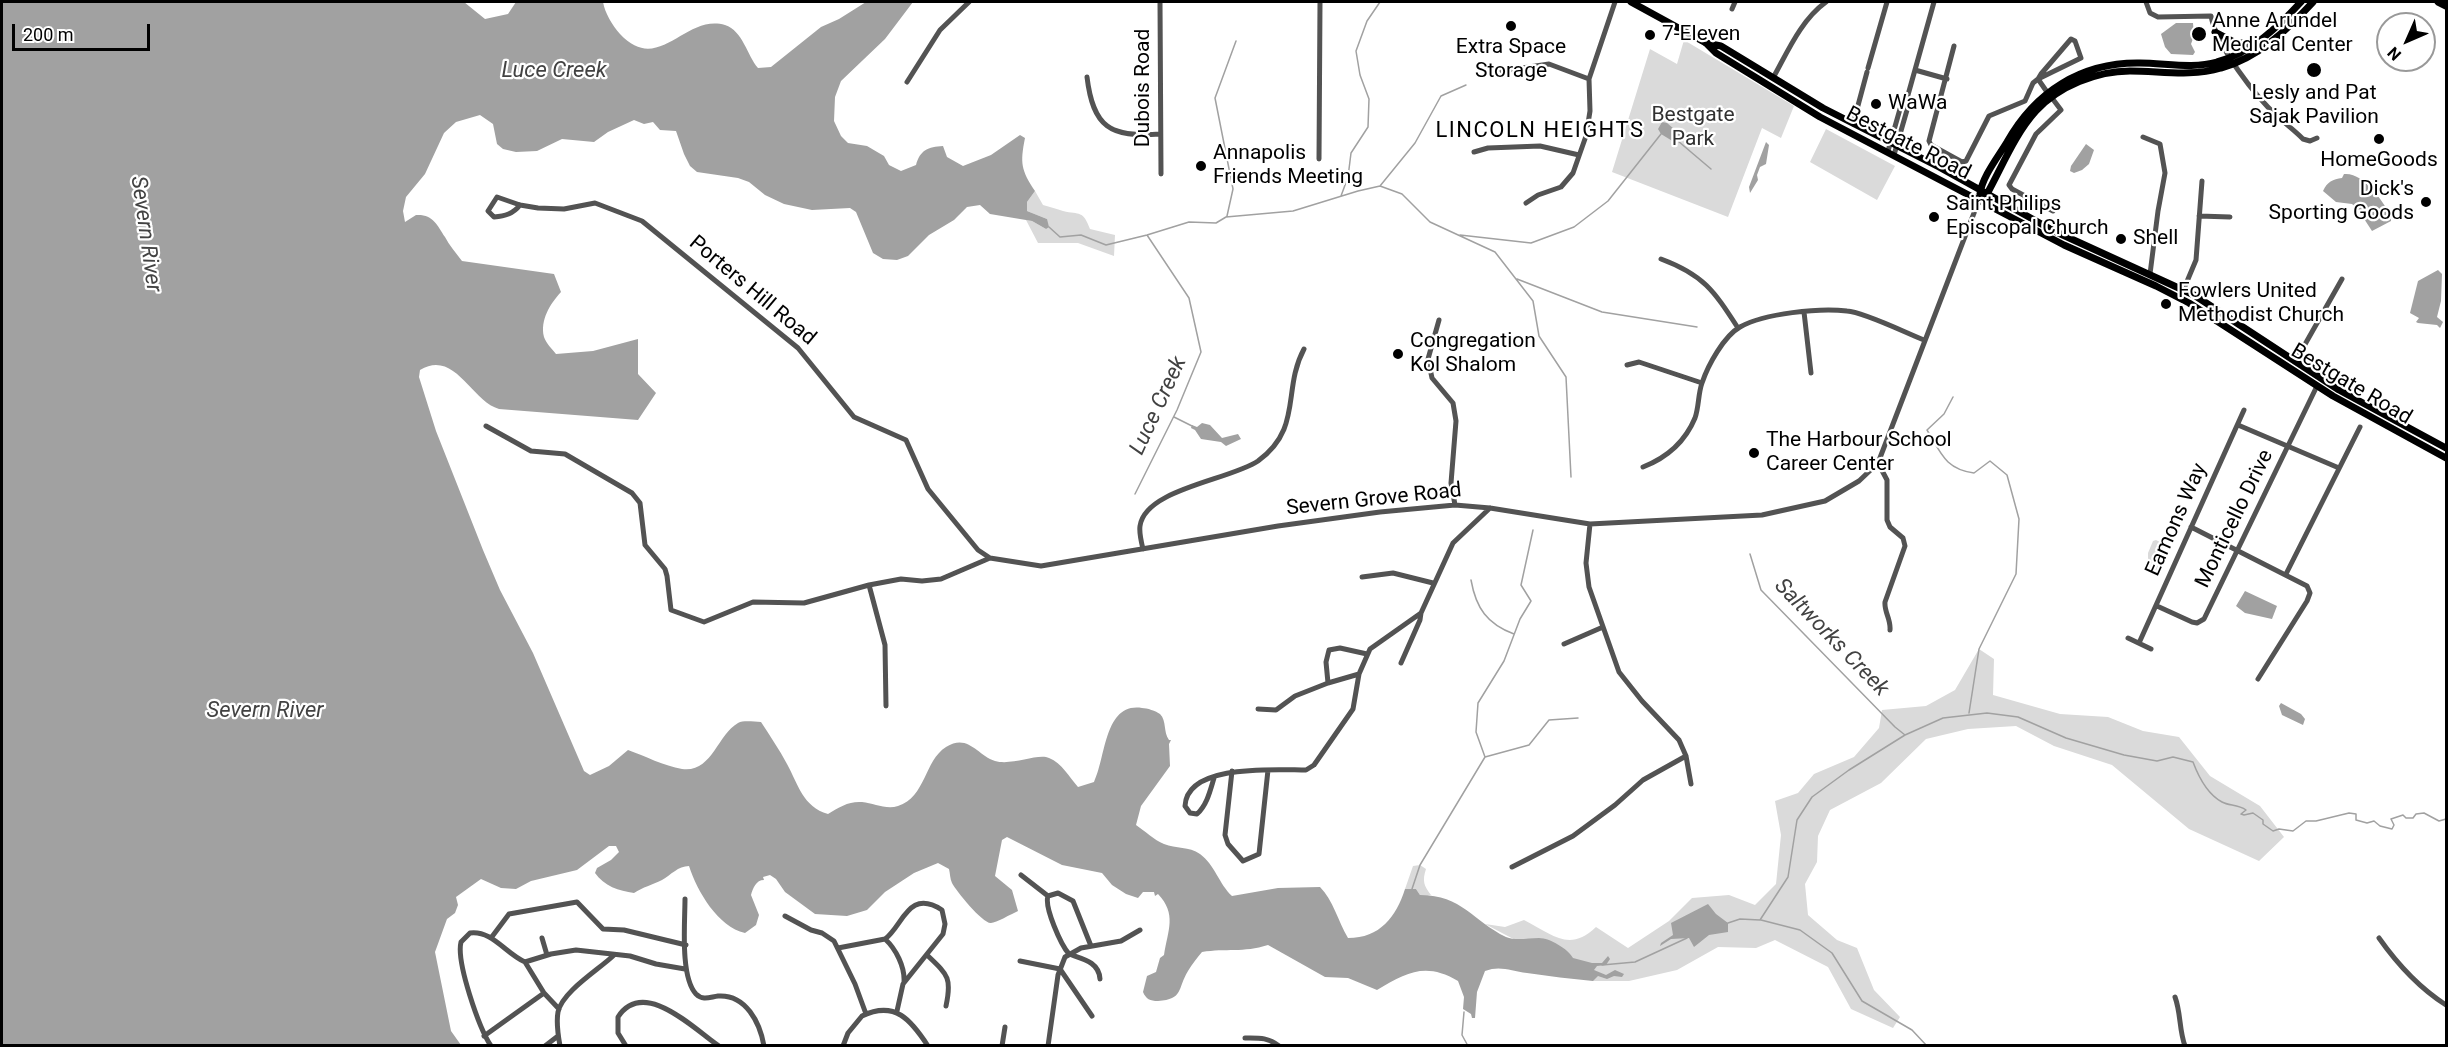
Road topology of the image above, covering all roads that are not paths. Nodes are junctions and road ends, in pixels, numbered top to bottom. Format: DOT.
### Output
graph roads {
  1 [pos="969,2"];
  2 [pos="1160,2"];
  3 [pos="1320,2"];
  4 [pos="1615,2"];
  5 [pos="1630,2"];
  6 [pos="1735,2"];
  7 [pos="1826,2"];
  8 [pos="1887,2"];
  9 [pos="1934,2"];
  10 [pos="2146,2"];
  11 [pos="2301,2"];
  12 [pos="2313,2"];
  13 [pos="2438,2"];
  14 [pos="2446,6"];
  15 [pos="1732,9"];
  16 [pos="2215,32"];
  17 [pos="2259,41"];
  18 [pos="1706,43"];
  19 [pos="1954,46"];
  20 [pos="2232,61"];
  21 [pos="1915,70"];
  22 [pos="1502,71"];
  23 [pos="1086,77"];
  24 [pos="1773,78"];
  25 [pos="1589,79"];
  26 [pos="1947,79"];
  27 [pos="2038,79"];
  28 [pos="908,82"];
  29 [pos="2050,95"];
  30 [pos="1805,98"];
  31 [pos="1800,106"];
  32 [pos="1852,124"];
  33 [pos="1160,134"];
  34 [pos="2143,137"];
  35 [pos="2317,138"];
  36 [pos="1894,145"];
  37 [pos="1474,152"];
  38 [pos="1891,153"];
  39 [pos="1579,155"];
  40 [pos="1319,159"];
  41 [pos="1161,174"];
  42 [pos="2202,181"];
  43 [pos="1980,190"];
  44 [pos="1988,194"];
  45 [pos="1979,200"];
  46 [pos="1526,203"];
  47 [pos="520,205"];
  48 [pos="2053,211"];
  49 [pos="2199,216"];
  50 [pos="2230,217"];
  51 [pos="1661,259"];
  52 [pos="2150,274"];
  53 [pos="2342,279"];
  54 [pos="2184,290"];
  55 [pos="2179,298"];
  56 [pos="2203,301"];
  57 [pos="2199,309"];
  58 [pos="1804,312"];
  59 [pos="1439,320"];
  60 [pos="1738,327"];
  61 [pos="1924,340"];
  62 [pos="1304,349"];
  63 [pos="2295,362"];
  64 [pos="1627,365"];
  65 [pos="1811,373"];
  66 [pos="1702,383"];
  67 [pos="2317,386"];
  68 [pos="2244,410"];
  69 [pos="2238,425"];
  70 [pos="486,426"];
  71 [pos="2360,427"];
  72 [pos="2289,445"];
  73 [pos="2446,448"];
  74 [pos="2446,458"];
  75 [pos="1878,463"];
  76 [pos="1643,467"];
  77 [pos="2340,468"];
  78 [pos="1455,505"];
  79 [pos="1490,508"];
  80 [pos="1590,524"];
  81 [pos="2191,527"];
  82 [pos="1143,549"];
  83 [pos="2238,551"];
  84 [pos="990,558"];
  85 [pos="2286,574"];
  86 [pos="1362,577"];
  87 [pos="1433,583"];
  88 [pos="869,585"];
  89 [pos="2157,606"];
  90 [pos="1421,613"];
  91 [pos="1603,627"];
  92 [pos="1890,630"];
  93 [pos="2128,638"];
  94 [pos="2139,643"];
  95 [pos="1564,644"];
  96 [pos="2151,649"];
  97 [pos="1367,654"];
  98 [pos="1401,663"];
  99 [pos="1359,674"];
  100 [pos="2258,679"];
  101 [pos="1328,683"];
  102 [pos="886,706"];
  103 [pos="1258,709"];
  104 [pos="1686,756"];
  105 [pos="1232,771"];
  106 [pos="1268,771"];
  107 [pos="1214,778"];
  108 [pos="1691,784"];
  109 [pos="1512,867"];
  110 [pos="1021,874"];
  111 [pos="1048,896"];
  112 [pos="685,899"];
  113 [pos="785,916"];
  114 [pos="1140,930"];
  115 [pos="491,938"];
  116 [pos="542,938"];
  117 [pos="2379,938"];
  118 [pos="885,939"];
  119 [pos="686,945"];
  120 [pos="1091,946"];
  121 [pos="838,948"];
  122 [pos="1069,954"];
  123 [pos="547,955"];
  124 [pos="613,956"];
  125 [pos="928,956"];
  126 [pos="1020,961"];
  127 [pos="525,962"];
  128 [pos="685,969"];
  129 [pos="1060,969"];
  130 [pos="1100,979"];
  131 [pos="904,982"];
  132 [pos="544,993"];
  133 [pos="2175,997"];
  134 [pos="2446,1005"];
  135 [pos="946,1006"];
  136 [pos="559,1009"];
  137 [pos="897,1011"];
  138 [pos="866,1014"];
  139 [pos="1092,1016"];
  140 [pos="1005,1027"];
  141 [pos="484,1036"];
  142 [pos="558,1036"];
  143 [pos="1245,1038"];
  144 [pos="621,1040"];
  145 [pos="491,1046"];
  146 [pos="545,1046"];
  147 [pos="560,1046"];
  148 [pos="615,1046"];
  149 [pos="626,1046"];
  150 [pos="719,1046"];
  151 [pos="764,1046"];
  152 [pos="843,1046"];
  153 [pos="928,1046"];
  154 [pos="1002,1046"];
  155 [pos="1048,1046"];
  156 [pos="1279,1046"];
  157 [pos="2185,1046"];
  1 -- 28 [label="street"];
  2 -- 33 [label="street, Dubois Road"];
  3 -- 40 [label="street"];
  4 -- 25 [label="street"];
  5 -- 18 [label="main road, Bestgate Road"];
  6 -- 15 [label="street"];
  7 -- 24 [label="street"];
  8 -- 32 [label="street"];
  9 -- 21 [label="street"];
  10 -- 16 [label="street"];
  11 -- 17 [label="main road"];
  12 -- 20 [label="main road"];
  13 -- 14 [label="main road"];
  16 -- 17 [label="main road"];
  16 -- 20 [label="street"];
  17 -- 20 [label="main road"];
  18 -- 24 [label="main road, Bestgate Road"];
  18 -- 31 [label="main road, Bestgate Road"];
  19 -- 26 [label="street"];
  20 -- 29 [label="main road"];
  20 -- 35 [label="street"];
  21 -- 26 [label="street"];
  21 -- 36 [label="street"];
  22 -- 25 [label="street"];
  23 -- 33 [label="street"];
  24 -- 30 [label="main road, Bestgate Road"];
  25 -- 39 [label="street"];
  26 -- 27 [label="street"];
  27 -- 27 [label="street"];
  27 -- 29 [label="street"];
  29 -- 43 [label="main road"];
  29 -- 44 [label="main road"];
  29 -- 48 [label="street"];
  30 -- 31 [label="main road"];
  30 -- 32 [label="main road, Bestgate Road"];
  31 -- 38 [label="main road, Bestgate Road"];
  32 -- 36 [label="main road, Bestgate Road"];
  33 -- 41 [label="street, Dubois Road"];
  34 -- 52 [label="street"];
  36 -- 38 [label="street"];
  36 -- 43 [label="main road, Bestgate Road"];
  37 -- 39 [label="street"];
  38 -- 45 [label="main road, Bestgate Road"];
  39 -- 46 [label="street"];
  42 -- 49 [label="street"];
  43 -- 44 [label="main road, Bestgate Road"];
  43 -- 45 [label="main road"];
  44 -- 45 [label="main road"];
  44 -- 52 [label="main road, Bestgate Road"];
  45 -- 55 [label="main road, Bestgate Road"];
  45 -- 61 [label="street, Severn Grove Road"];
  47 -- 47 [label="street, Porters Hill Road"];
  47 -- 84 [label="street, Porters Hill Road"];
  49 -- 50 [label="street"];
  49 -- 54 [label="street"];
  51 -- 60 [label="street"];
  52 -- 54 [label="main road, Bestgate Road"];
  53 -- 63 [label="street"];
  54 -- 55 [label="street"];
  54 -- 56 [label="main road, Bestgate Road"];
  55 -- 57 [label="main road, Bestgate Road"];
  56 -- 57 [label="main road"];
  56 -- 63 [label="main road, Bestgate Road"];
  57 -- 67 [label="main road, Bestgate Road"];
  58 -- 60 [label="street"];
  58 -- 61 [label="street"];
  58 -- 65 [label="street"];
  59 -- 78 [label="street"];
  60 -- 66 [label="street"];
  61 -- 75 [label="street, Severn Grove Road"];
  62 -- 82 [label="street"];
  63 -- 73 [label="main road, Bestgate Road"];
  64 -- 66 [label="street"];
  66 -- 76 [label="street"];
  67 -- 72 [label="street, Monticello Drive"];
  67 -- 74 [label="main road, Bestgate Road"];
  68 -- 69 [label="street, Eamons Way"];
  69 -- 72 [label="street"];
  69 -- 81 [label="street, Eamons Way"];
  70 -- 88 [label="street"];
  71 -- 77 [label="street"];
  72 -- 77 [label="street"];
  72 -- 83 [label="street, Monticello Drive"];
  75 -- 80 [label="street, Severn Grove Road"];
  75 -- 92 [label="street"];
  77 -- 85 [label="street"];
  78 -- 79 [label="street, Severn Grove Road"];
  78 -- 82 [label="street, Severn Grove Road"];
  79 -- 80 [label="street, Severn Grove Road"];
  79 -- 87 [label="street"];
  80 -- 91 [label="street"];
  81 -- 83 [label="street"];
  81 -- 89 [label="street, Eamons Way"];
  82 -- 84 [label="street, Severn Grove Road"];
  83 -- 85 [label="street"];
  83 -- 89 [label="street, Monticello Drive"];
  84 -- 88 [label="street"];
  85 -- 100 [label="street"];
  86 -- 87 [label="street"];
  87 -- 90 [label="street"];
  88 -- 102 [label="street"];
  89 -- 94 [label="street, Eamons Way"];
  90 -- 97 [label="street"];
  90 -- 98 [label="street"];
  91 -- 95 [label="street"];
  91 -- 104 [label="street"];
  93 -- 94 [label="street"];
  94 -- 96 [label="street"];
  97 -- 99 [label="street"];
  97 -- 101 [label="street"];
  99 -- 101 [label="street"];
  99 -- 106 [label="street"];
  101 -- 103 [label="street"];
  104 -- 108 [label="street"];
  104 -- 109 [label="street"];
  105 -- 106 [label="street"];
  105 -- 106 [label="street"];
  105 -- 107 [label="street"];
  107 -- 107 [label="street"];
  110 -- 111 [label="street"];
  111 -- 120 [label="street"];
  111 -- 122 [label="street"];
  112 -- 119 [label="street"];
  113 -- 121 [label="street"];
  114 -- 120 [label="street"];
  115 -- 119 [label="street"];
  115 -- 127 [label="street"];
  115 -- 141 [label="street"];
  116 -- 123 [label="street"];
  117 -- 134 [label="street"];
  118 -- 121 [label="street"];
  118 -- 125 [label="street"];
  118 -- 131 [label="street"];
  119 -- 128 [label="street"];
  120 -- 122 [label="street"];
  121 -- 138 [label="street"];
  122 -- 129 [label="street"];
  122 -- 130 [label="street"];
  123 -- 124 [label="street"];
  123 -- 127 [label="street"];
  124 -- 128 [label="street"];
  124 -- 136 [label="street"];
  125 -- 131 [label="street"];
  125 -- 135 [label="street"];
  126 -- 129 [label="street"];
  127 -- 132 [label="street"];
  128 -- 151 [label="street"];
  129 -- 139 [label="street"];
  129 -- 155 [label="street"];
  131 -- 137 [label="street"];
  132 -- 136 [label="street"];
  132 -- 141 [label="street"];
  133 -- 157 [label="street"];
  136 -- 142 [label="street"];
  137 -- 138 [label="street"];
  137 -- 153 [label="street"];
  138 -- 152 [label="street"];
  140 -- 154 [label="street"];
  141 -- 145 [label="street"];
  142 -- 146 [label="street"];
  142 -- 147 [label="street"];
  143 -- 156 [label="street"];
  144 -- 148 [label="street"];
  144 -- 149 [label="street"];
  144 -- 150 [label="street"];
}
